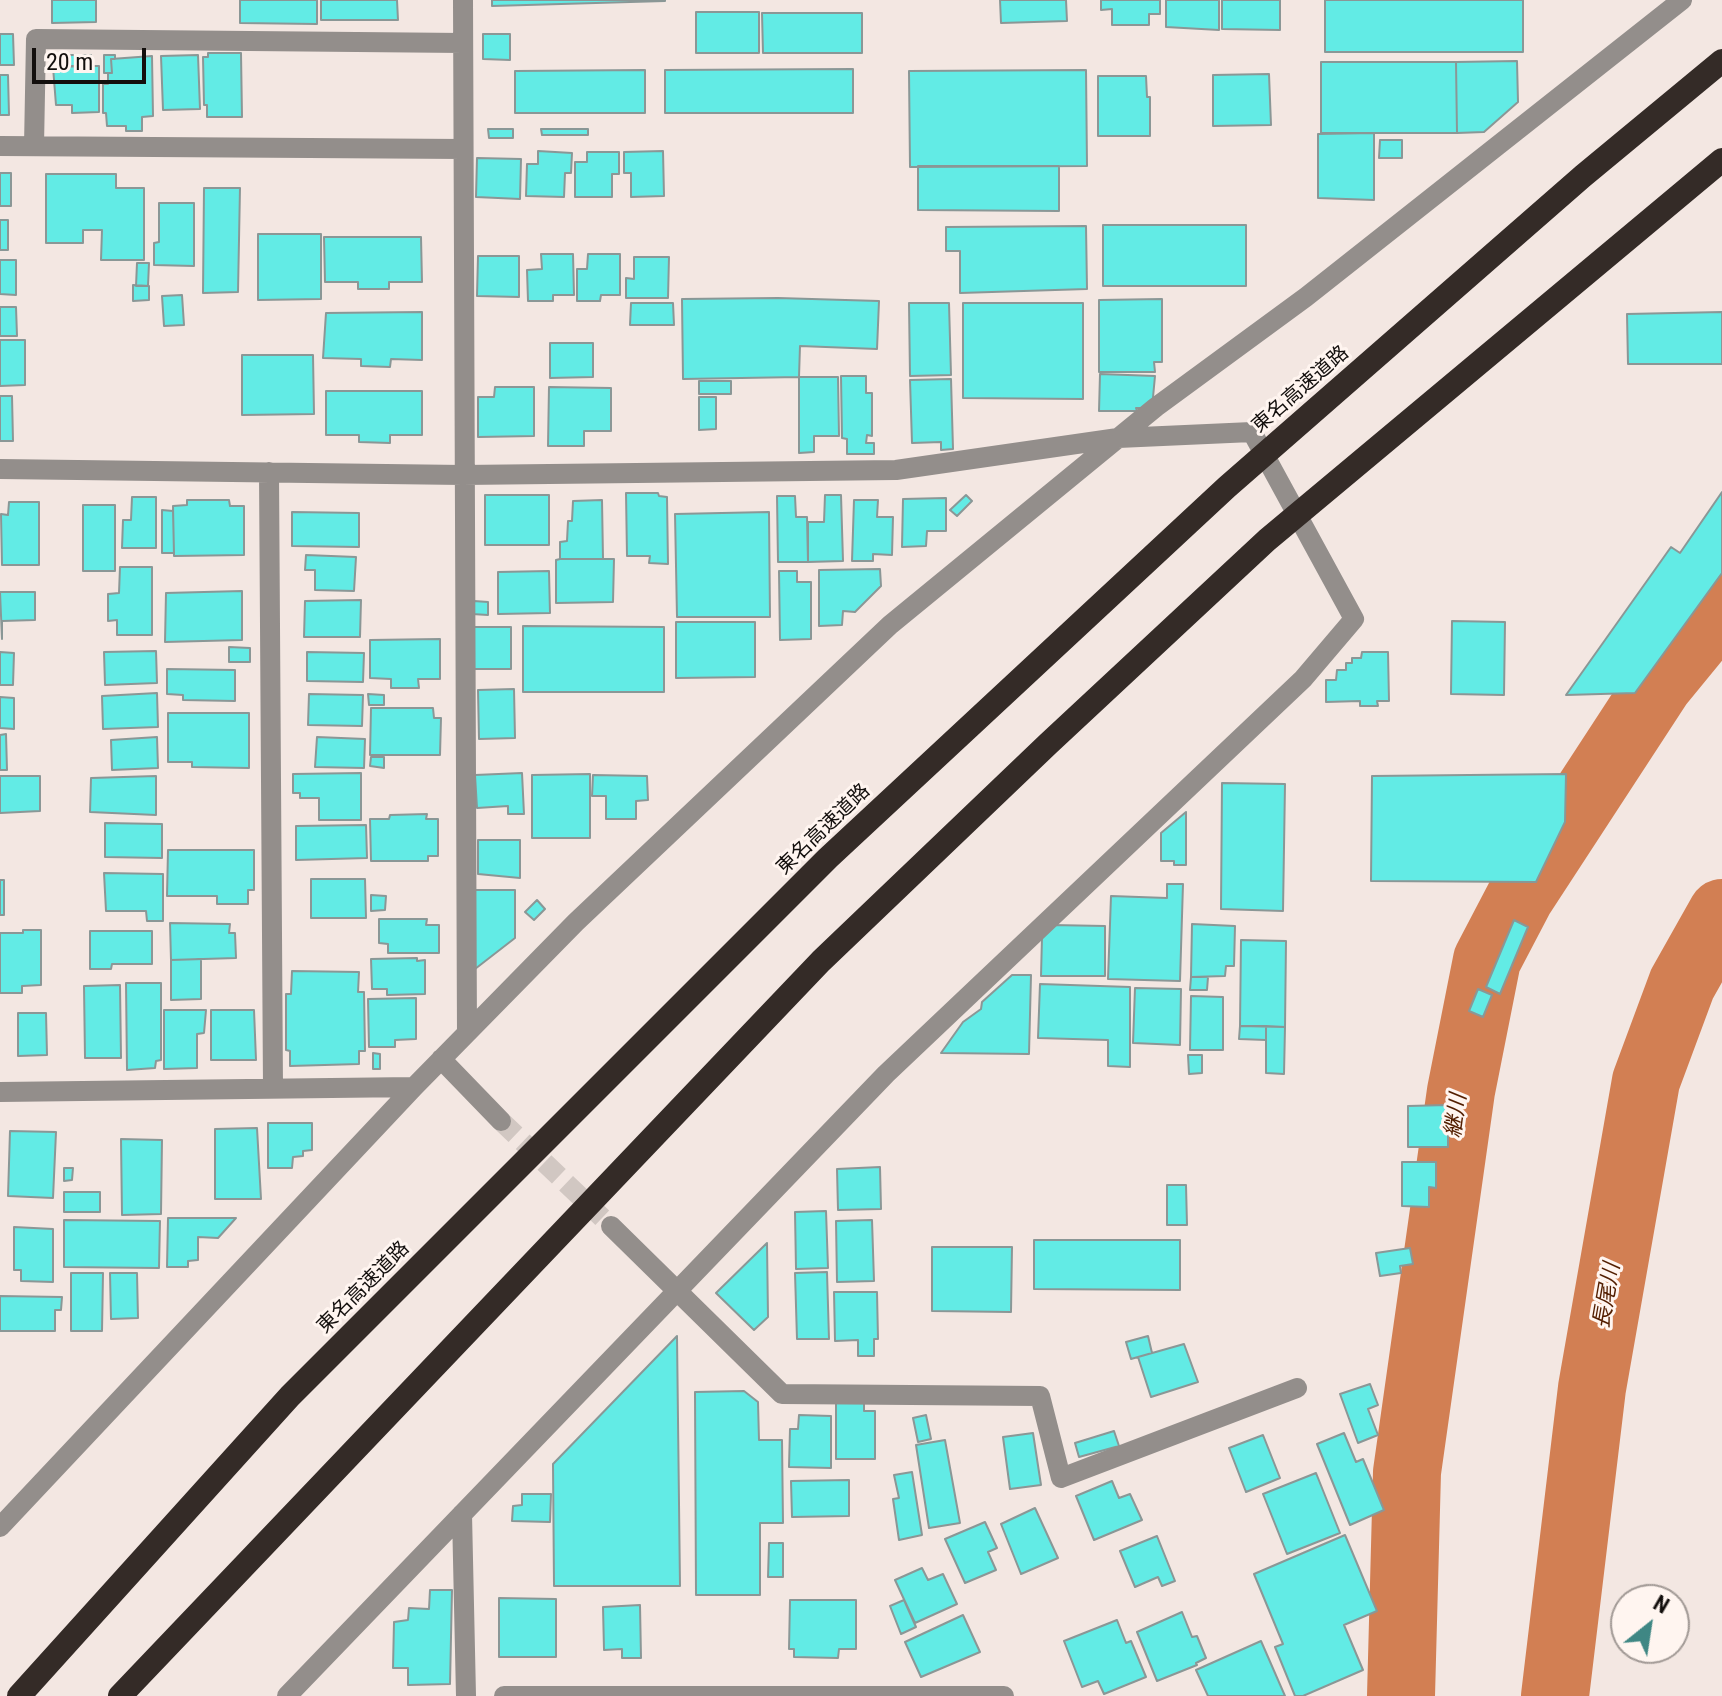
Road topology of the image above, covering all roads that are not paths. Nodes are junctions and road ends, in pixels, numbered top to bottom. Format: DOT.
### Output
graph roads {
  1 [pos="463,0"];
  2 [pos="1682,0"];
  3 [pos="463,43"];
  4 [pos="1722,61"];
  5 [pos="0,146"];
  6 [pos="34,146"];
  7 [pos="463,149"];
  8 [pos="1722,160"];
  9 [pos="1118,438"];
  10 [pos="0,469"];
  11 [pos="269,472"];
  12 [pos="463,475"];
  13 [pos="467,1033"];
  14 [pos="441,1059"];
  15 [pos="414,1087"];
  16 [pos="273,1088"];
  17 [pos="0,1092"];
  18 [pos="501,1121"];
  19 [pos="611,1226"];
  20 [pos="677,1291"];
  21 [pos="1297,1388"];
  22 [pos="462,1514"];
  23 [pos="0,1527"];
  24 [pos="19,1696"];
  25 [pos="120,1696"];
  26 [pos="287,1696"];
  27 [pos="466,1696"];
  28 [pos="504,1696"];
  29 [pos="1004,1696"];
  1 -- 3 [label="street"];
  2 -- 9 [label="street"];
  3 -- 6 [label="street"];
  3 -- 7 [label="street"];
  4 -- 24 [label="highway, 東名高速道路"];
  5 -- 6 [label="street"];
  6 -- 7 [label="street"];
  7 -- 12 [label="street"];
  8 -- 25 [label="highway"];
  9 -- 12 [label="street"];
  9 -- 13 [label="street"];
  9 -- 20 [label="street"];
  10 -- 11 [label="street"];
  11 -- 12 [label="street"];
  11 -- 16 [label="street"];
  12 -- 13 [label="street"];
  13 -- 14 [label="street"];
  14 -- 15 [label="street"];
  14 -- 18 [label="street"];
  15 -- 16 [label="street"];
  15 -- 23 [label="street"];
  16 -- 17 [label="street"];
  19 -- 20 [label="street"];
  20 -- 21 [label="street"];
  20 -- 22 [label="street"];
  22 -- 26 [label="street"];
  22 -- 27 [label="street"];
  28 -- 29 [label="street"];
}
